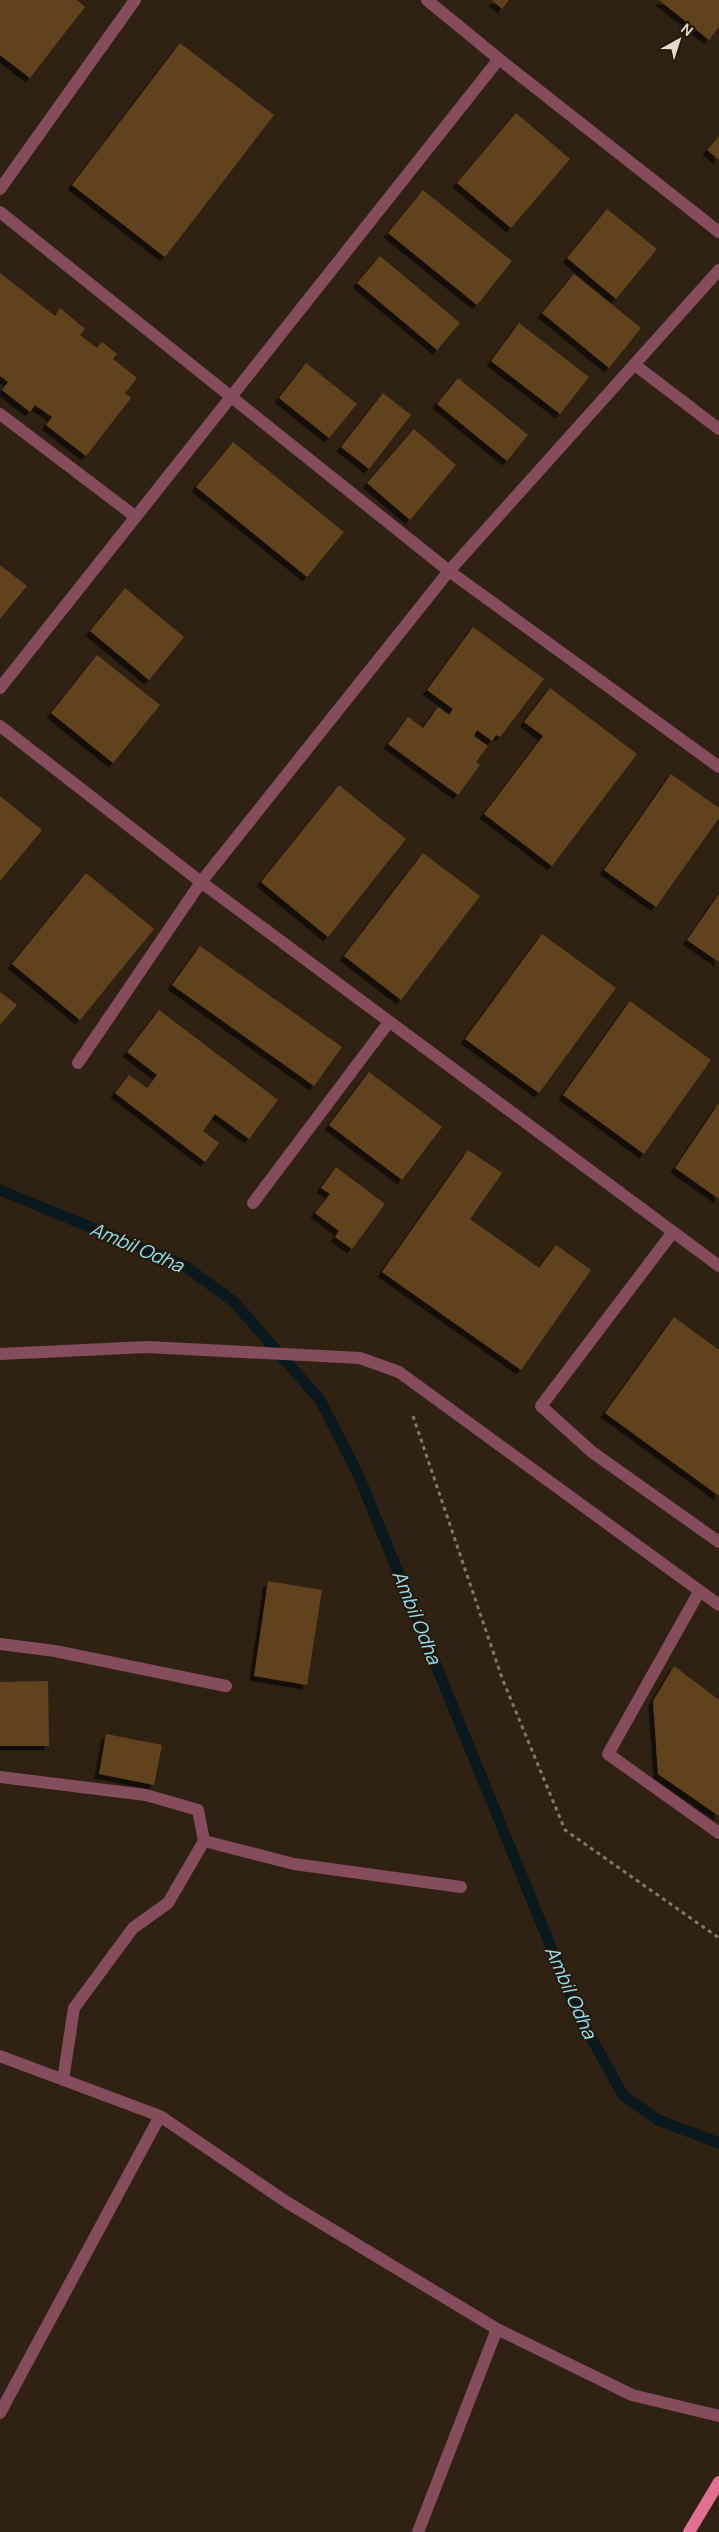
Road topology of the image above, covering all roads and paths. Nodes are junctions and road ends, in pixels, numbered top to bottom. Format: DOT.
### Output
graph roads {
  1 [pos="135,0"];
  2 [pos="428,0"];
  3 [pos="499,59"];
  4 [pos="0,189"];
  5 [pos="0,212"];
  6 [pos="719,232"];
  7 [pos="719,270"];
  8 [pos="635,366"];
  9 [pos="232,397"];
  10 [pos="0,414"];
  11 [pos="719,429"];
  12 [pos="136,517"];
  13 [pos="449,571"];
  14 [pos="0,688"];
  15 [pos="0,726"];
  16 [pos="719,767"];
  17 [pos="201,882"];
  18 [pos="389,1022"];
  19 [pos="78,1063"];
  20 [pos="253,1204"];
  21 [pos="673,1232"];
  22 [pos="719,1266"];
  23 [pos="0,1354"];
  24 [pos="399,1372"];
  25 [pos="719,1542"];
  26 [pos="699,1592"];
  27 [pos="719,1605"];
  28 [pos="0,1644"];
  29 [pos="226,1686"];
  30 [pos="0,1777"];
  31 [pos="719,1833"];
  32 [pos="204,1841"];
  33 [pos="461,1887"];
  34 [pos="719,1938"];
  35 [pos="0,2056"];
  36 [pos="63,2080"];
  37 [pos="160,2116"];
  38 [pos="496,2329"];
  39 [pos="0,2412"];
  40 [pos="719,2416"];
  41 [pos="719,2482"];
  42 [pos="418,2532"];
  43 [pos="689,2532"];
  1 -- 4 [label="street"];
  2 -- 3 [label="street"];
  3 -- 6 [label="street"];
  3 -- 9 [label="street"];
  5 -- 9 [label="street"];
  7 -- 8 [label="street"];
  8 -- 11 [label="street"];
  8 -- 13 [label="street"];
  9 -- 12 [label="street"];
  9 -- 13 [label="street"];
  10 -- 12 [label="street"];
  12 -- 14 [label="street"];
  13 -- 16 [label="street"];
  13 -- 17 [label="street"];
  15 -- 17 [label="street"];
  17 -- 18 [label="street"];
  17 -- 19 [label="street"];
  18 -- 20 [label="street"];
  18 -- 21 [label="street"];
  21 -- 22 [label="street"];
  21 -- 25 [label="street"];
  23 -- 24 [label="street"];
  24 -- 26 [label="street"];
  24 -- 34 [label="path"];
  26 -- 27 [label="street"];
  26 -- 31 [label="street"];
  28 -- 29 [label="street"];
  30 -- 32 [label="street"];
  32 -- 33 [label="street"];
  32 -- 36 [label="street"];
  35 -- 36 [label="street"];
  36 -- 37 [label="street"];
  37 -- 38 [label="street"];
  37 -- 39 [label="street"];
  38 -- 40 [label="street"];
  38 -- 42 [label="street"];
  41 -- 43 [label="main road"];
}
